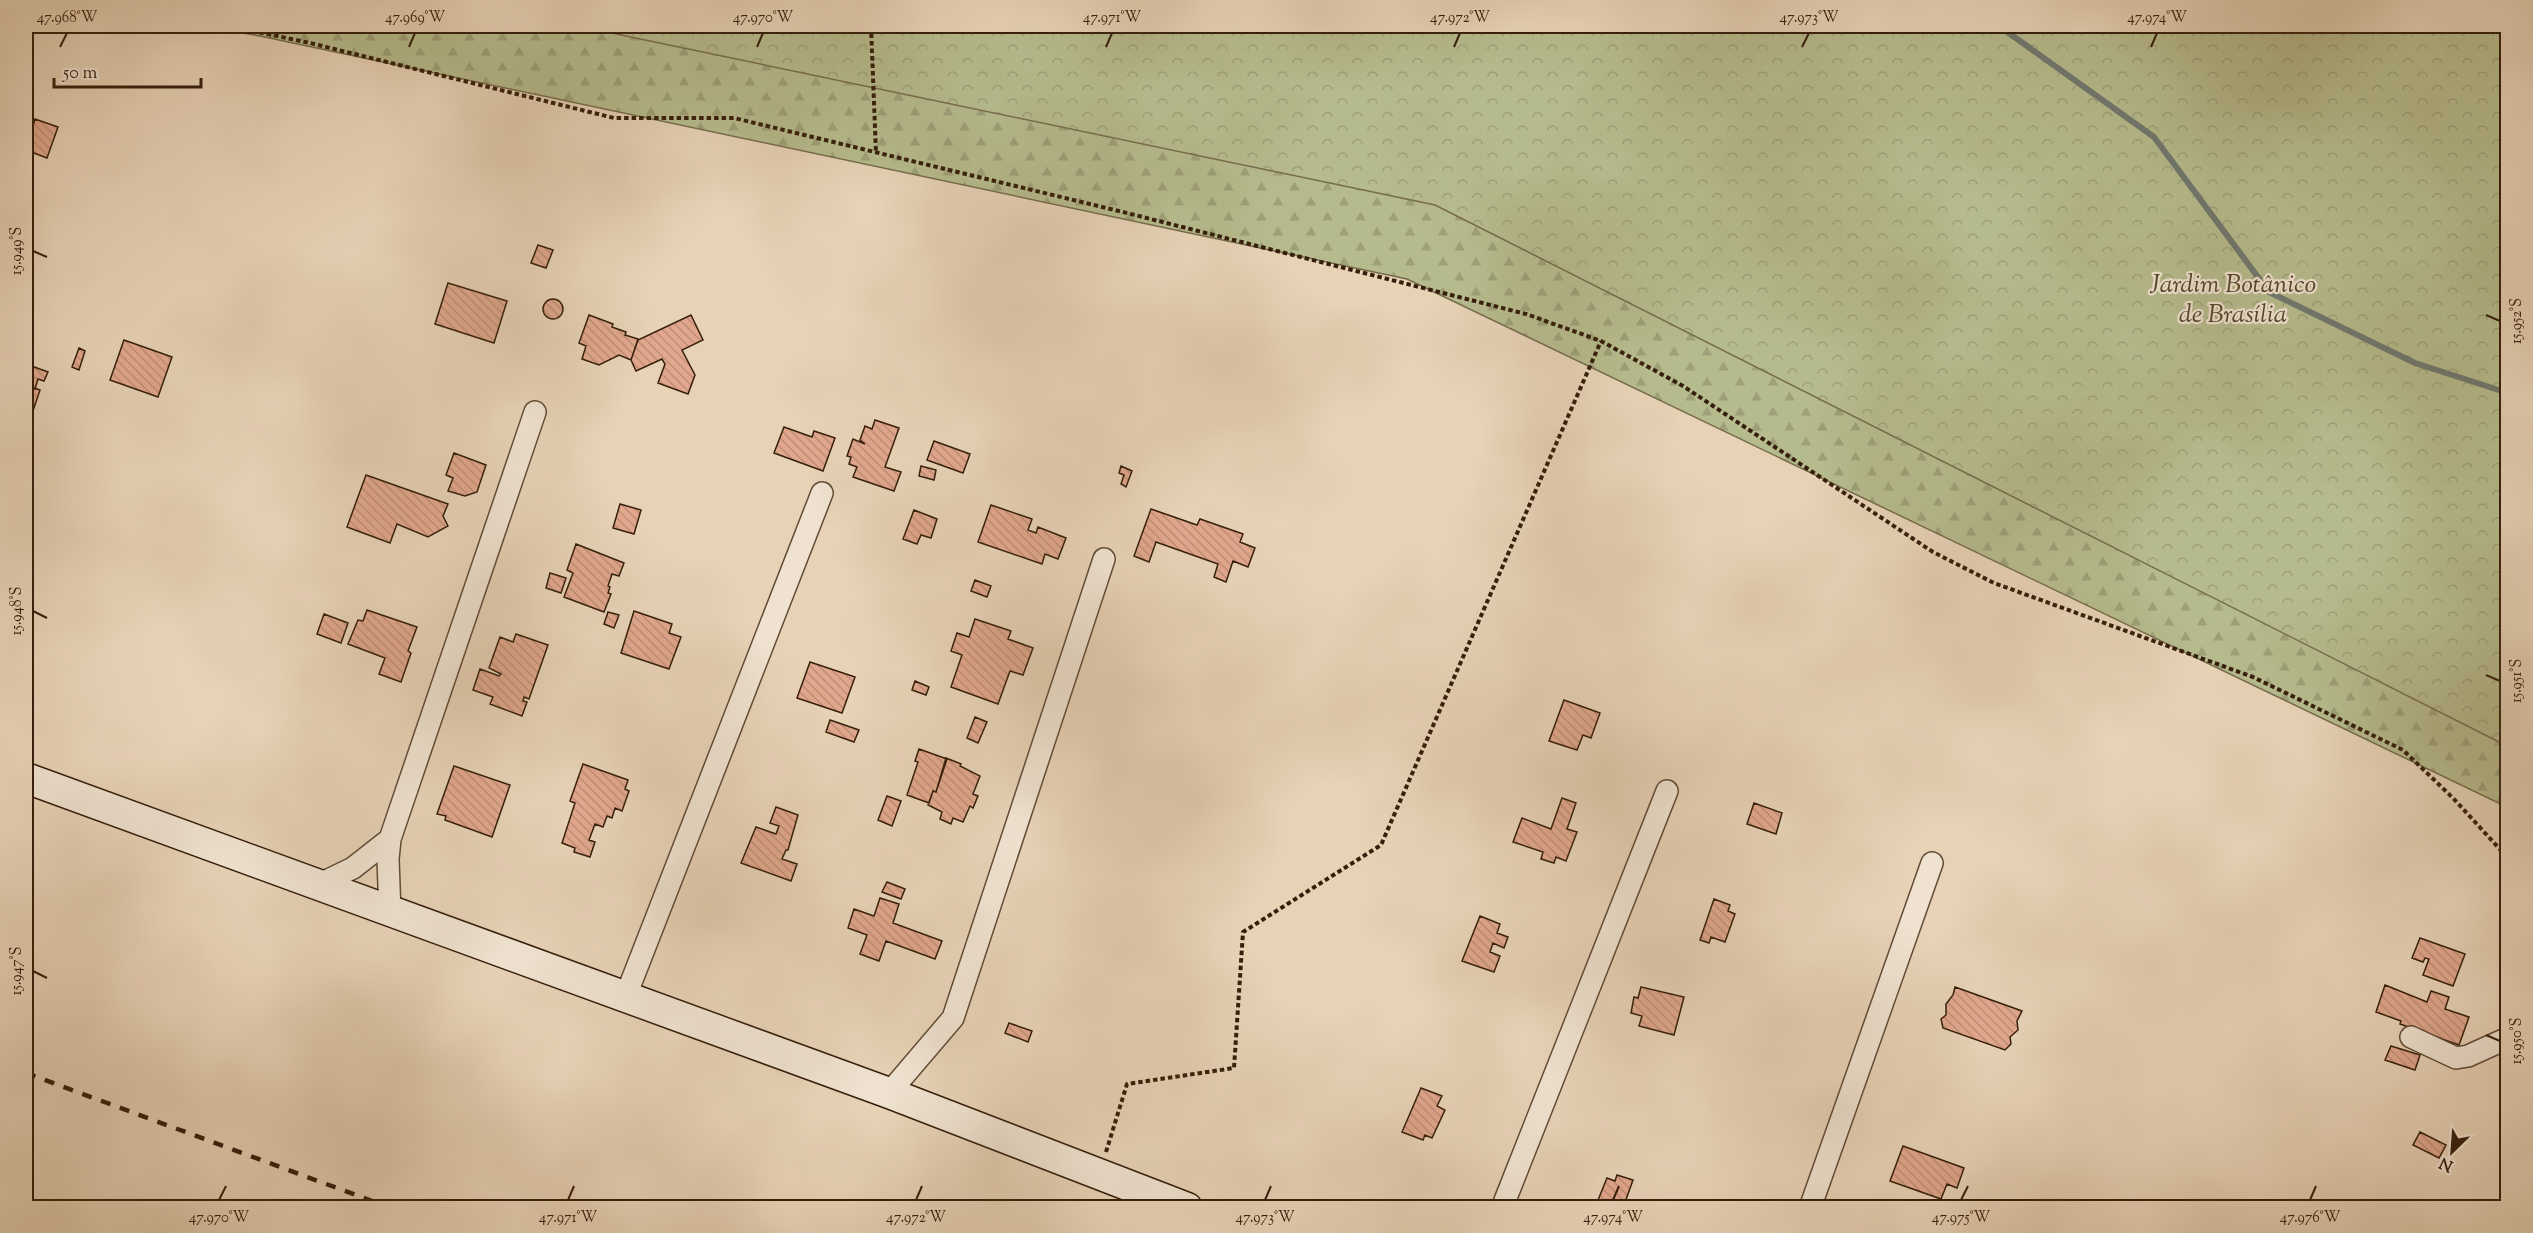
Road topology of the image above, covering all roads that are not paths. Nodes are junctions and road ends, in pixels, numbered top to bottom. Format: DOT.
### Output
graph roads {
  1 [pos="535,412"];
  2 [pos="822,493"];
  3 [pos="1104,559"];
  4 [pos="26,778"];
  5 [pos="1667,791"];
  6 [pos="390,839"];
  7 [pos="1932,863"];
  8 [pos="318,885"];
  9 [pos="390,912"];
  10 [pos="626,998"];
  11 [pos="2411,1037"];
  12 [pos="2508,1038"];
  13 [pos="889,1093"];
  14 [pos="1187,1208"];
  15 [pos="1502,1208"];
  16 [pos="1810,1208"];
  1 -- 6 [label="street"];
  2 -- 10 [label="street"];
  3 -- 13 [label="street"];
  4 -- 8 [label="street"];
  5 -- 15 [label="street"];
  6 -- 8 [label="street"];
  6 -- 9 [label="street"];
  7 -- 16 [label="street"];
  8 -- 9 [label="street"];
  9 -- 10 [label="street"];
  10 -- 13 [label="street"];
  11 -- 12 [label="street"];
  13 -- 14 [label="street"];
}
